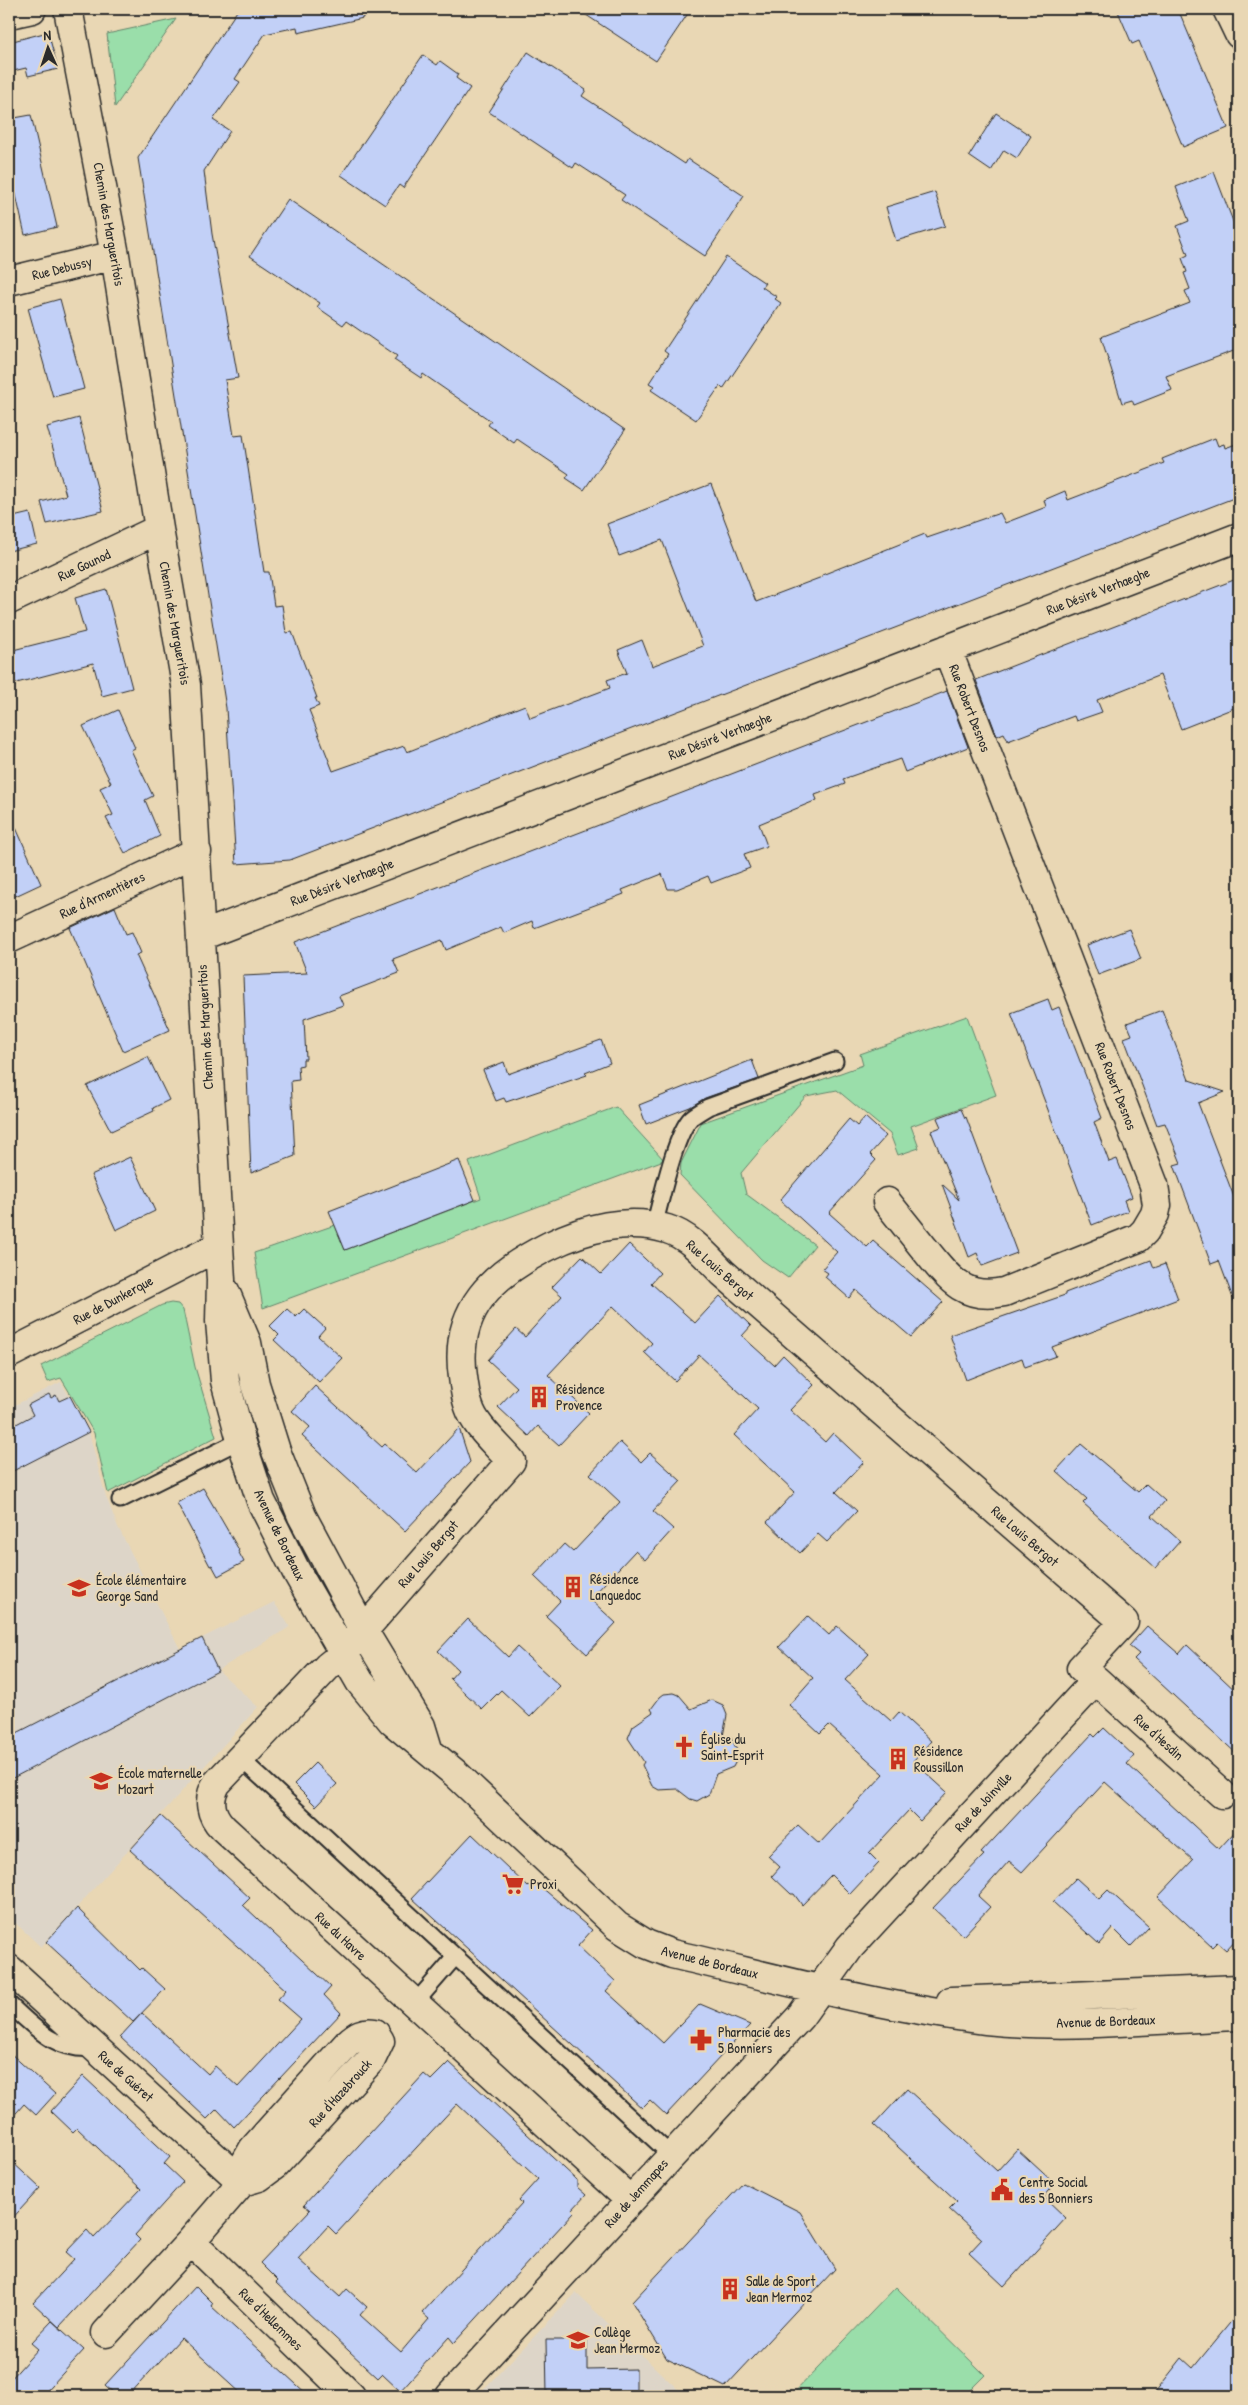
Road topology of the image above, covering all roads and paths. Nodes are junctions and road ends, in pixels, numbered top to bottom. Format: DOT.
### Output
graph roads {
  1 [pos="32,9"];
  2 [pos="68,9"];
  3 [pos="1227,9"];
  4 [pos="1236,9"];
  5 [pos="9,14"];
  6 [pos="1239,19"];
  7 [pos="1239,34"];
  8 [pos="116,255"];
  9 [pos="9,281"];
  10 [pos="159,530"];
  11 [pos="1239,537"];
  12 [pos="9,600"];
  13 [pos="947,649"];
  14 [pos="197,852"];
  15 [pos="201,936"];
  16 [pos="9,939"];
  17 [pos="836,1061"];
  18 [pos="887,1202"];
  19 [pos="654,1226"];
  20 [pos="218,1246"];
  21 [pos="221,1280"];
  22 [pos="9,1354"];
  23 [pos="241,1440"];
  24 [pos="120,1500"];
  25 [pos="363,1630"];
  26 [pos="342,1654"];
  27 [pos="1096,1680"];
  28 [pos="428,1751"];
  29 [pos="240,1758"];
  30 [pos="1222,1794"];
  31 [pos="455,1957"];
  32 [pos="9,1969"];
  33 [pos="821,1988"];
  34 [pos="1239,1989"];
  35 [pos="415,2003"];
  36 [pos="883,2003"];
  37 [pos="9,2004"];
  38 [pos="1239,2016"];
  39 [pos="95,2048"];
  40 [pos="671,2155"];
  41 [pos="242,2182"];
  42 [pos="630,2200"];
  43 [pos="192,2241"];
  44 [pos="106,2333"];
  45 [pos="351,2396"];
  46 [pos="450,2396"];
  1 -- 5 [label="street"];
  2 -- 8 [label="street, Chemin des Margueritois"];
  3 -- 7 [label="street"];
  4 -- 6 [label="street"];
  8 -- 9 [label="street, Rue Debussy"];
  8 -- 10 [label="street, Chemin des Margueritois"];
  10 -- 12 [label="street, Rue Gounod"];
  10 -- 14 [label="street, Chemin des Margueritois"];
  11 -- 13 [label="street, Rue Désiré Verhaeghe"];
  13 -- 15 [label="street, Rue Désiré Verhaeghe"];
  13 -- 18 [label="street, Rue Robert Desnos"];
  14 -- 15 [label="street, Chemin des Margueritois"];
  14 -- 16 [label="street, Rue d'Armentières"];
  15 -- 20 [label="street, Chemin des Margueritois"];
  17 -- 19 [label="lane"];
  19 -- 25 [label="street, Rue Louis Bergot"];
  19 -- 27 [label="street, Rue Louis Bergot"];
  20 -- 21 [label="street, Avenue de Bordeaux"];
  20 -- 22 [label="street, Rue de Dunkerque"];
  21 -- 23 [label="street, Avenue de Bordeaux"];
  21 -- 25 [label="street, Avenue de Bordeaux"];
  23 -- 24 [label="lane"];
  23 -- 26 [label="street, Avenue de Bordeaux"];
  25 -- 26 [label="street, Rue Louis Bergot"];
  25 -- 28 [label="street, Avenue de Bordeaux"];
  26 -- 28 [label="street, Avenue de Bordeaux"];
  26 -- 29 [label="street, Rue du Havre"];
  27 -- 30 [label="street, Rue d'Hesdin"];
  27 -- 33 [label="street, Rue de Joinville"];
  28 -- 33 [label="street, Avenue de Bordeaux"];
  29 -- 31 [label="lane"];
  29 -- 35 [label="street, Rue du Havre"];
  31 -- 35 [label="lane"];
  31 -- 40 [label="lane"];
  32 -- 39 [label="street, Rue de Guéret"];
  33 -- 36 [label="street, Avenue de Bordeaux"];
  33 -- 40 [label="street, Rue de Jemmapes"];
  34 -- 36 [label="street, Avenue de Bordeaux"];
  35 -- 42 [label="street, Rue du Havre"];
  36 -- 38 [label="street, Avenue de Bordeaux"];
  37 -- 39 [label="lane"];
  39 -- 41 [label="street, Rue de Guéret"];
  40 -- 42 [label="street, Rue de Jemmapes"];
  41 -- 41 [label="street, Rue d'Hazebrouck"];
  41 -- 43 [label="street, Rue d'Hazebrouck"];
  42 -- 46 [label="street, Rue de Jemmapes"];
  43 -- 44 [label="street, Rue d'Hazebrouck"];
  43 -- 45 [label="street, Rue d'Hellemmes"];
}
